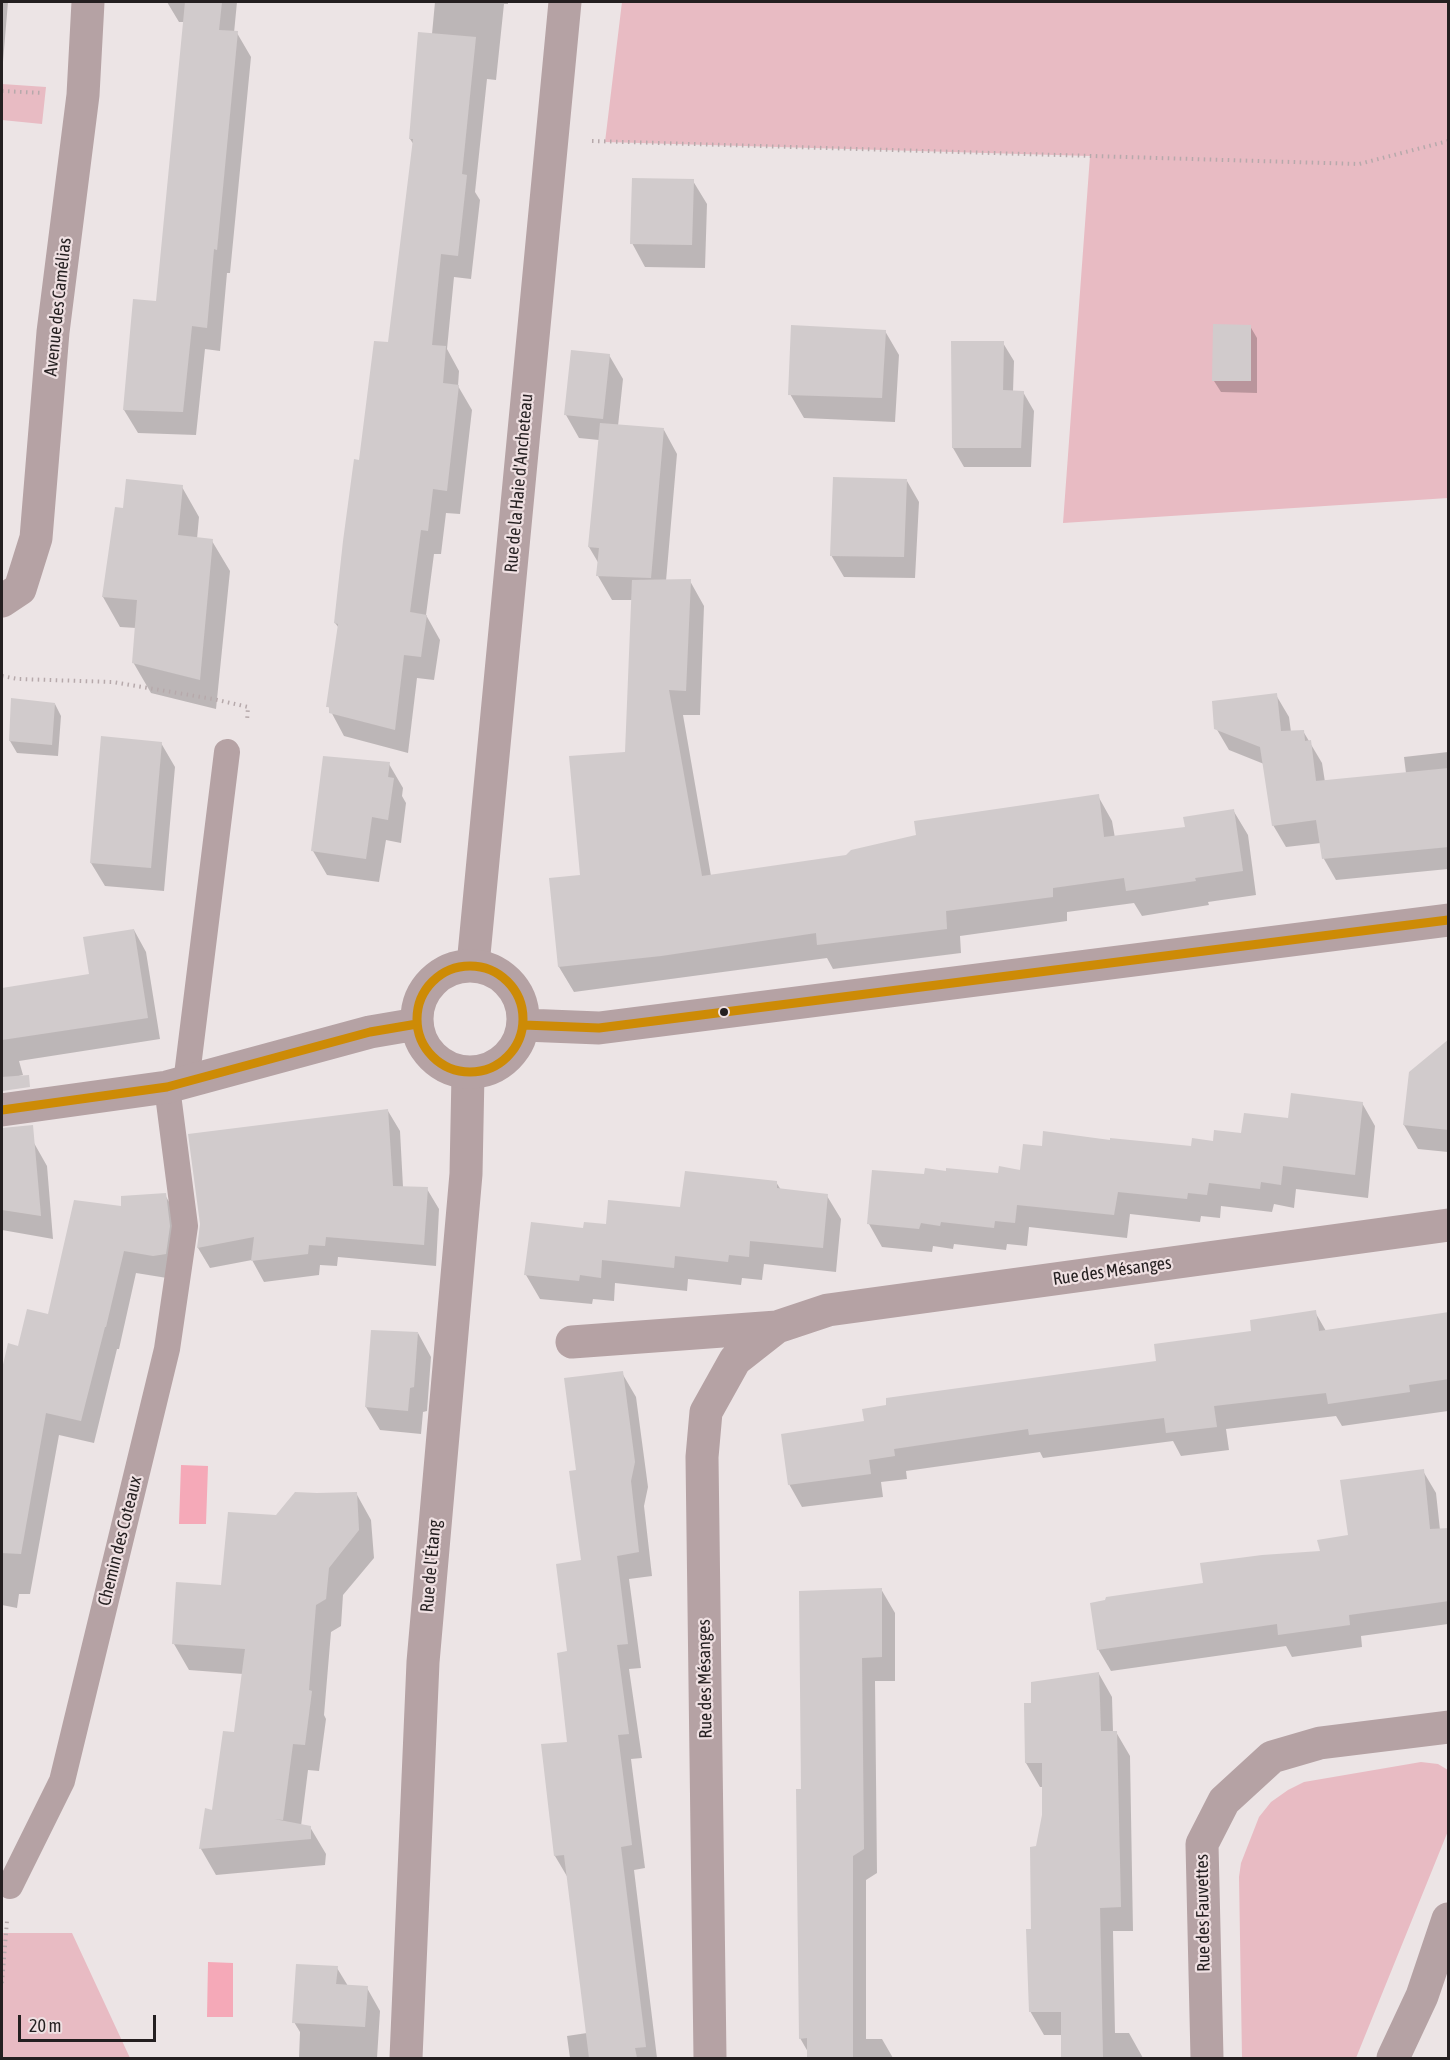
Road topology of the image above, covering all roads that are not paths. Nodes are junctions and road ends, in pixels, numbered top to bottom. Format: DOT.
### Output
graph roads {
  1 [pos="88,2"];
  2 [pos="565,2"];
  3 [pos="2,601"];
  4 [pos="227,752"];
  5 [pos="1449,920"];
  6 [pos="473,965"];
  7 [pos="417,1024"];
  8 [pos="524,1025"];
  9 [pos="468,1074"];
  10 [pos="177,1085"];
  11 [pos="2,1110"];
  12 [pos="1449,1225"];
  13 [pos="777,1328"];
  14 [pos="572,1342"];
  15 [pos="1449,1727"];
  16 [pos="10,1886"];
  17 [pos="1449,1919"];
  18 [pos="1435,1998"];
  19 [pos="406,2058"];
  20 [pos="710,2058"];
  21 [pos="1207,2058"];
  22 [pos="1393,2058"];
  1 -- 3 [label="street, Avenue des Camélias"];
  2 -- 6 [label="street, Rue de la Haie d'Ancheteau"];
  4 -- 10 [label="lane, Chemin des Coteaux"];
  5 -- 8 [label="street"];
  6 -- 7 [label="street"];
  6 -- 8 [label="street"];
  7 -- 9 [label="street"];
  7 -- 10 [label="street"];
  8 -- 9 [label="street"];
  9 -- 19 [label="street, Rue de l'Étang"];
  10 -- 11 [label="street"];
  10 -- 16 [label="lane, Chemin des Coteaux"];
  12 -- 13 [label="street, Rue des Mésanges"];
  13 -- 14 [label="street, Rue des Mésanges"];
  13 -- 20 [label="street, Rue des Mésanges"];
  15 -- 21 [label="street, Rue des Fauvettes"];
  17 -- 18 [label="street"];
  18 -- 22 [label="street"];
}
